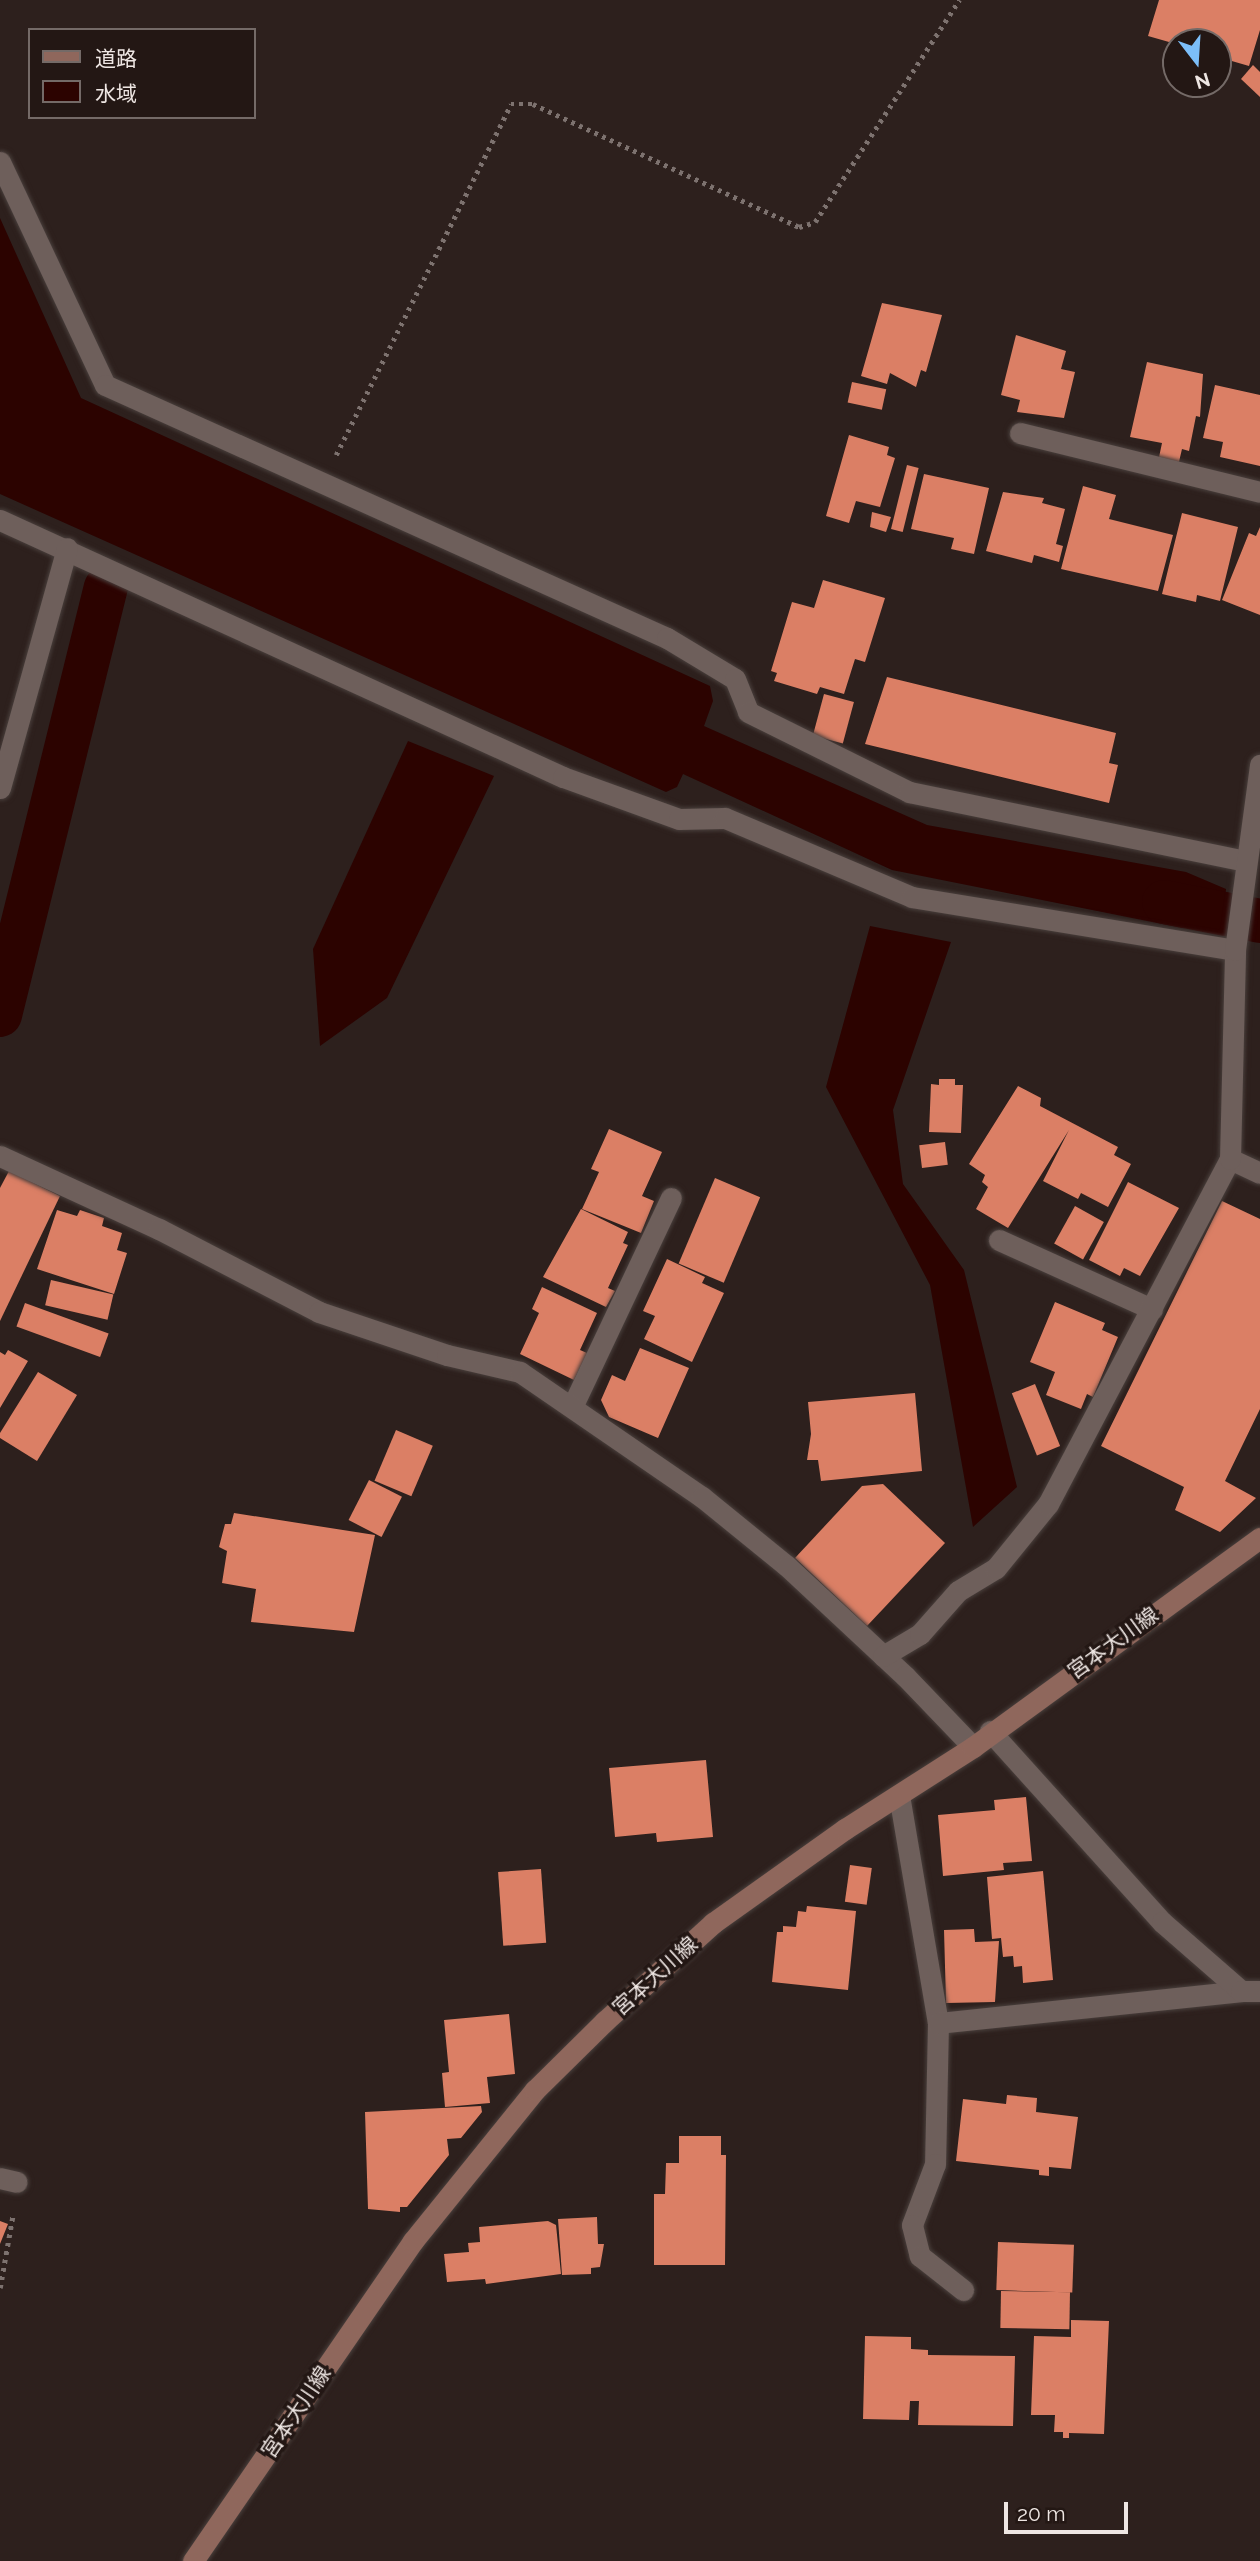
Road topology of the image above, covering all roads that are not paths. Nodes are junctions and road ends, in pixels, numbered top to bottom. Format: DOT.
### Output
graph roads {
  1 [pos="0,162"];
  2 [pos="1020,433"];
  3 [pos="1260,492"];
  4 [pos="0,520"];
  5 [pos="67,548"];
  6 [pos="1260,765"];
  7 [pos="0,788"];
  8 [pos="1245,861"];
  9 [pos="1236,942"];
  10 [pos="0,1156"];
  11 [pos="1230,1158"];
  12 [pos="1260,1173"];
  13 [pos="671,1198"];
  14 [pos="999,1240"];
  15 [pos="1152,1309"];
  16 [pos="573,1405"];
  17 [pos="1260,1538"];
  18 [pos="883,1656"];
  19 [pos="990,1731"];
  20 [pos="973,1747"];
  21 [pos="899,1795"];
  22 [pos="1251,1991"];
  23 [pos="938,2023"];
  24 [pos="964,2290"];
  25 [pos="193,2561"];
  1 -- 8 [label="street"];
  2 -- 3 [label="street"];
  4 -- 5 [label="street"];
  5 -- 7 [label="street"];
  5 -- 9 [label="street"];
  6 -- 8 [label="street"];
  8 -- 9 [label="street"];
  9 -- 11 [label="street"];
  10 -- 16 [label="street"];
  11 -- 12 [label="street"];
  11 -- 15 [label="street"];
  13 -- 16 [label="street"];
  14 -- 15 [label="street"];
  15 -- 18 [label="street"];
  16 -- 18 [label="street"];
  17 -- 19 [label="main road, 宮本大川線"];
  18 -- 20 [label="street"];
  19 -- 20 [label="main road, 宮本大川線"];
  19 -- 22 [label="street"];
  20 -- 21 [label="main road, 宮本大川線"];
  21 -- 23 [label="street"];
  21 -- 25 [label="main road, 宮本大川線"];
  22 -- 23 [label="street"];
  23 -- 24 [label="street"];
}
